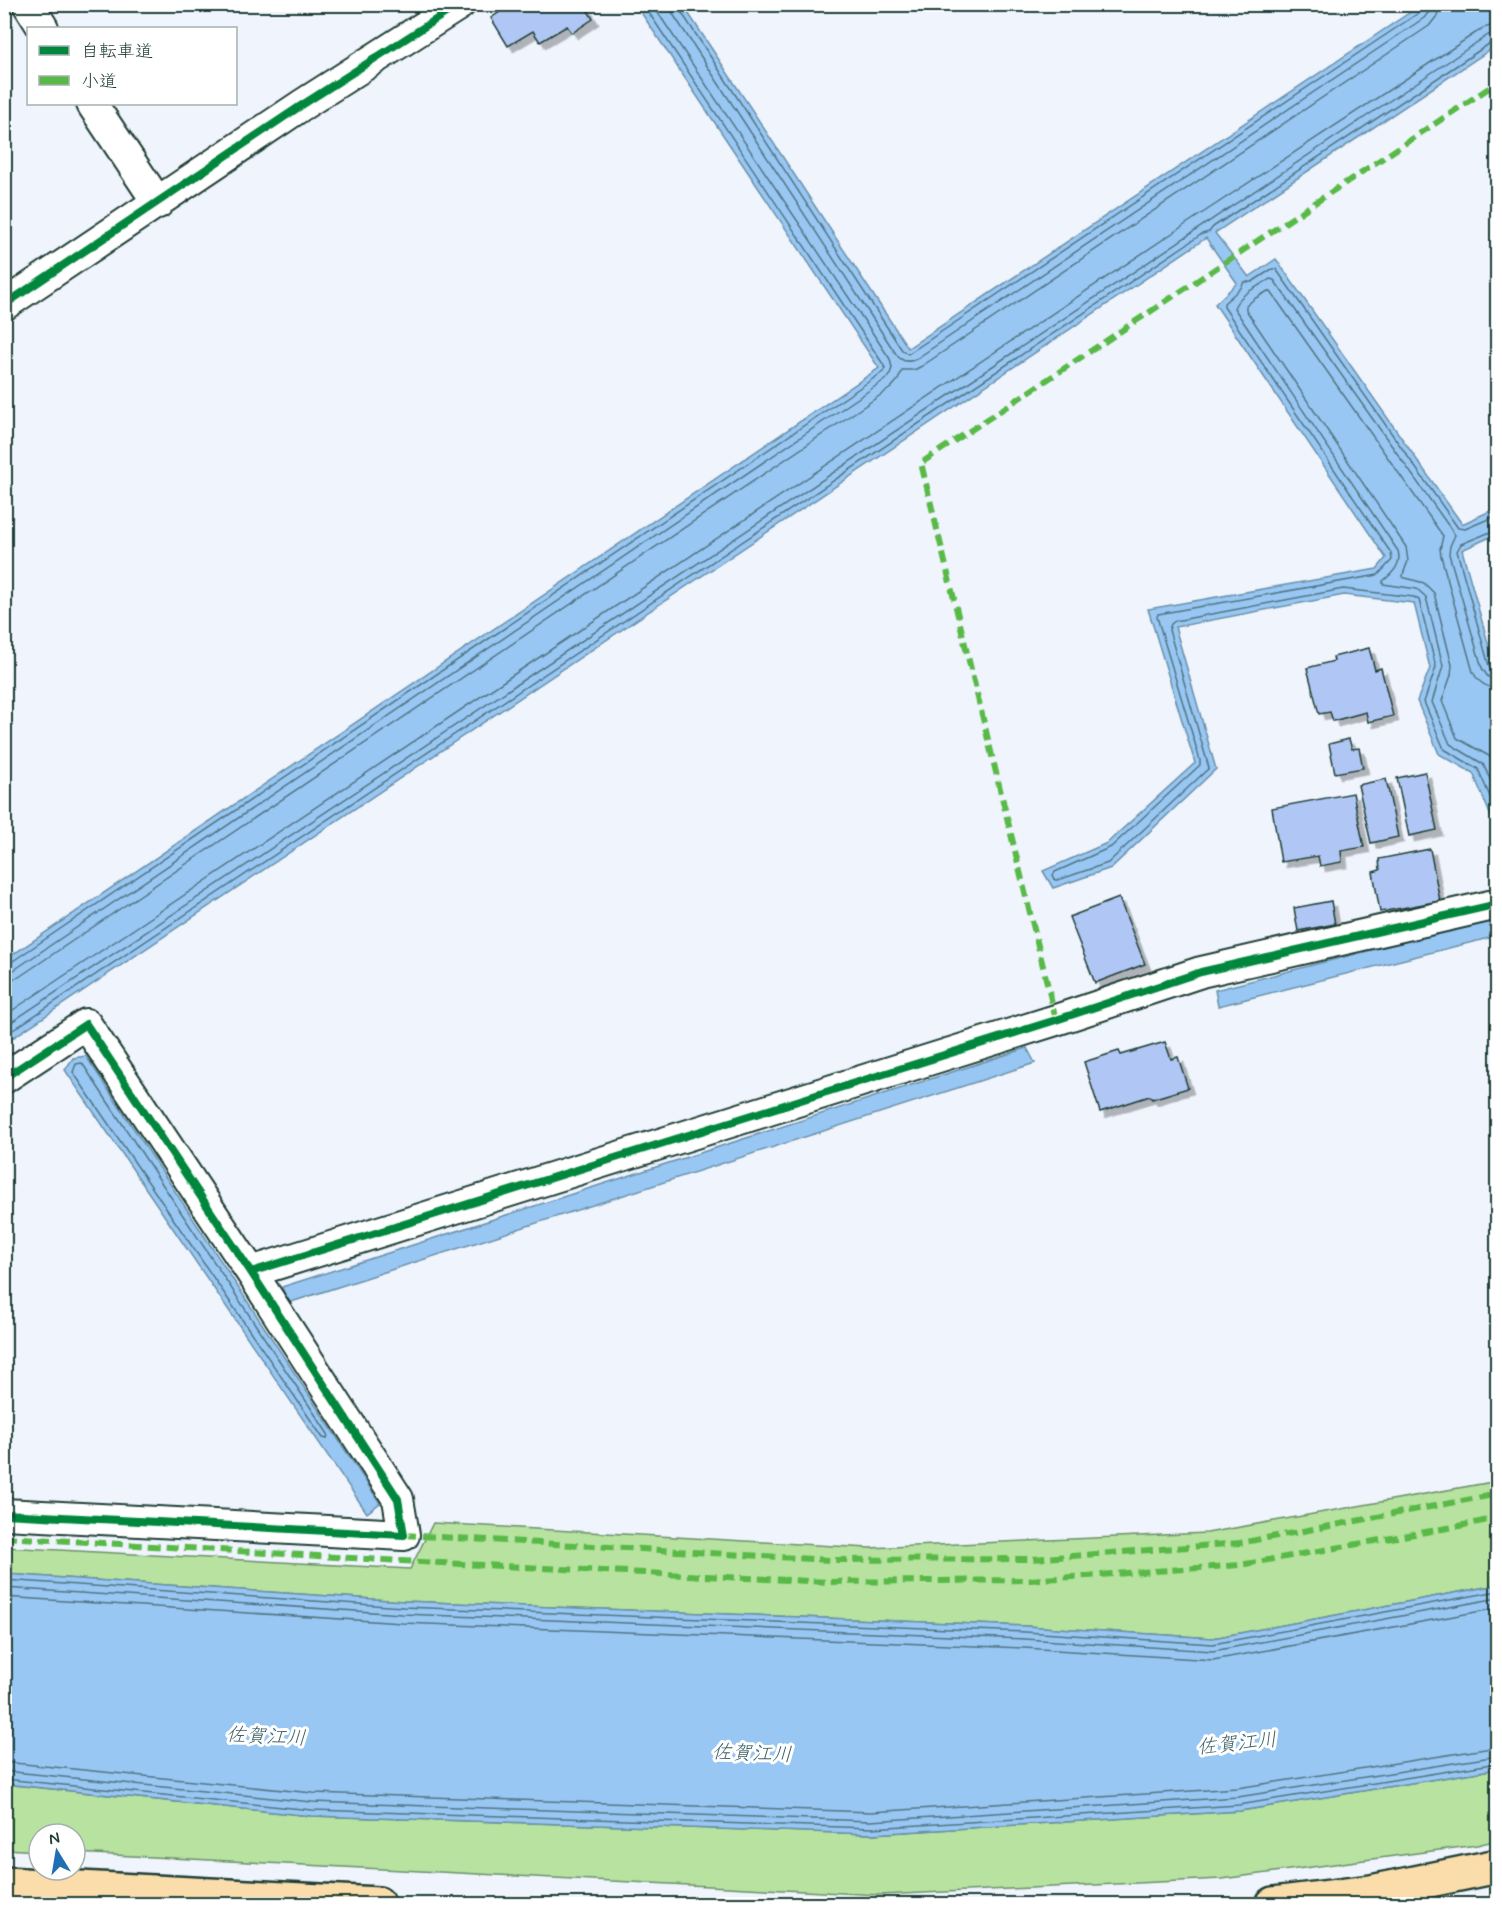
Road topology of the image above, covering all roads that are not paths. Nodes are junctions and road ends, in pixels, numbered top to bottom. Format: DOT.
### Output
graph roads {
  1 [pos="28,4"];
  2 [pos="460,4"];
  3 [pos="42,27"];
  4 [pos="93,105"];
  5 [pos="158,203"];
  6 [pos="4,305"];
  7 [pos="1497,904"];
  8 [pos="4,1078"];
  9 [pos="251,1272"];
  10 [pos="4,1514"];
  11 [pos="1497,1866"];
  12 [pos="4,1884"];
  13 [pos="378,1905"];
  14 [pos="1273,1905"];
  1 -- 3 [label="street"];
  2 -- 5 [label="street"];
  4 -- 5 [label="street"];
  5 -- 6 [label="street"];
  7 -- 9 [label="street"];
  8 -- 9 [label="street"];
  9 -- 10 [label="street"];
  11 -- 14 [label="main road"];
  12 -- 13 [label="main road"];
}
